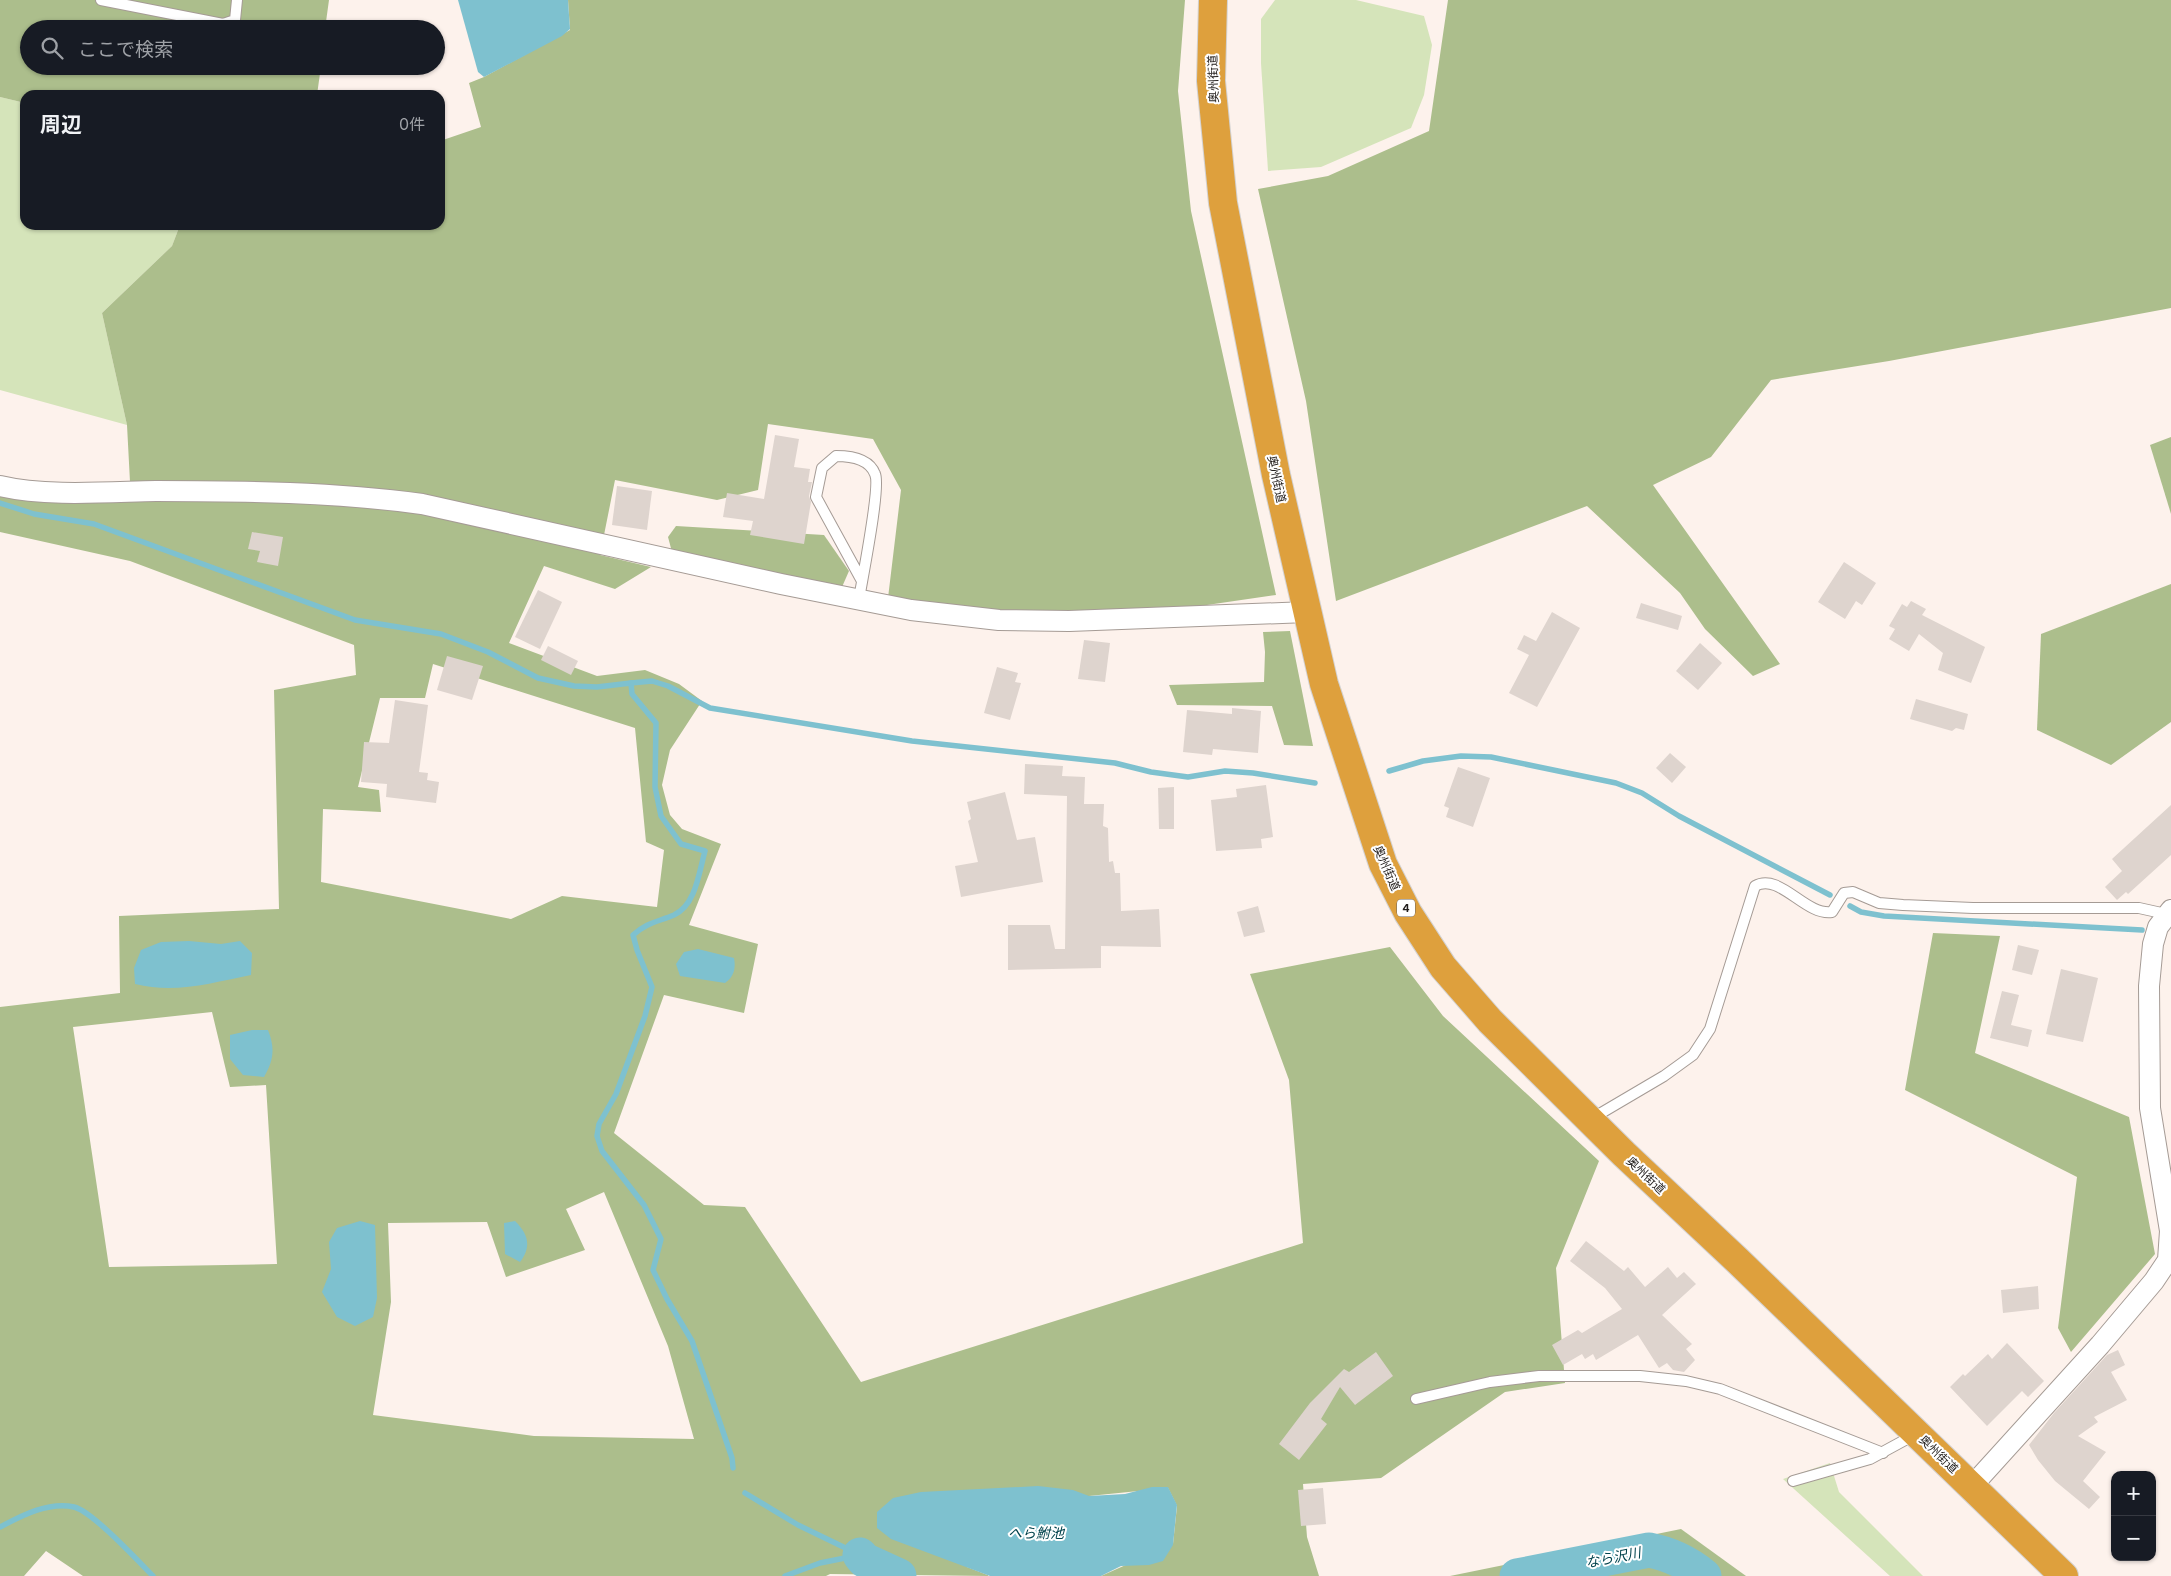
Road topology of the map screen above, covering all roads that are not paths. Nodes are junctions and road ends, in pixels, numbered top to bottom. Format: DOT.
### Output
graph roads {
  1 [pos="101,0"];
  2 [pos="237,0"];
  3 [pos="1213,0"];
  4 [pos="203,20"];
  5 [pos="235,20"];
  6 [pos="0,486"];
  7 [pos="861,590"];
  8 [pos="1307,612"];
  9 [pos="2168,912"];
  10 [pos="1590,1119"];
  11 [pos="2170,1259"];
  12 [pos="1416,1399"];
  13 [pos="1917,1433"];
  14 [pos="1883,1453"];
  15 [pos="1793,1481"];
  16 [pos="1972,1486"];
  17 [pos="2062,1574"];
  1 -- 4 [label="lane"];
  2 -- 5 [label="lane"];
  3 -- 8 [label="highway, 奥州街道 / 4"];
  6 -- 7 [label="street"];
  7 -- 7 [label="lane"];
  7 -- 8 [label="street"];
  8 -- 10 [label="highway, 奥州街道 / 4"];
  9 -- 10 [label="lane"];
  9 -- 11 [label="street"];
  10 -- 13 [label="highway, 奥州街道 / 4"];
  11 -- 16 [label="street"];
  12 -- 14 [label="lane"];
  13 -- 14 [label="lane"];
  13 -- 16 [label="highway, 奥州街道 / 4"];
  14 -- 15 [label="lane"];
  16 -- 17 [label="highway, 奥州街道 / 4"];
}
